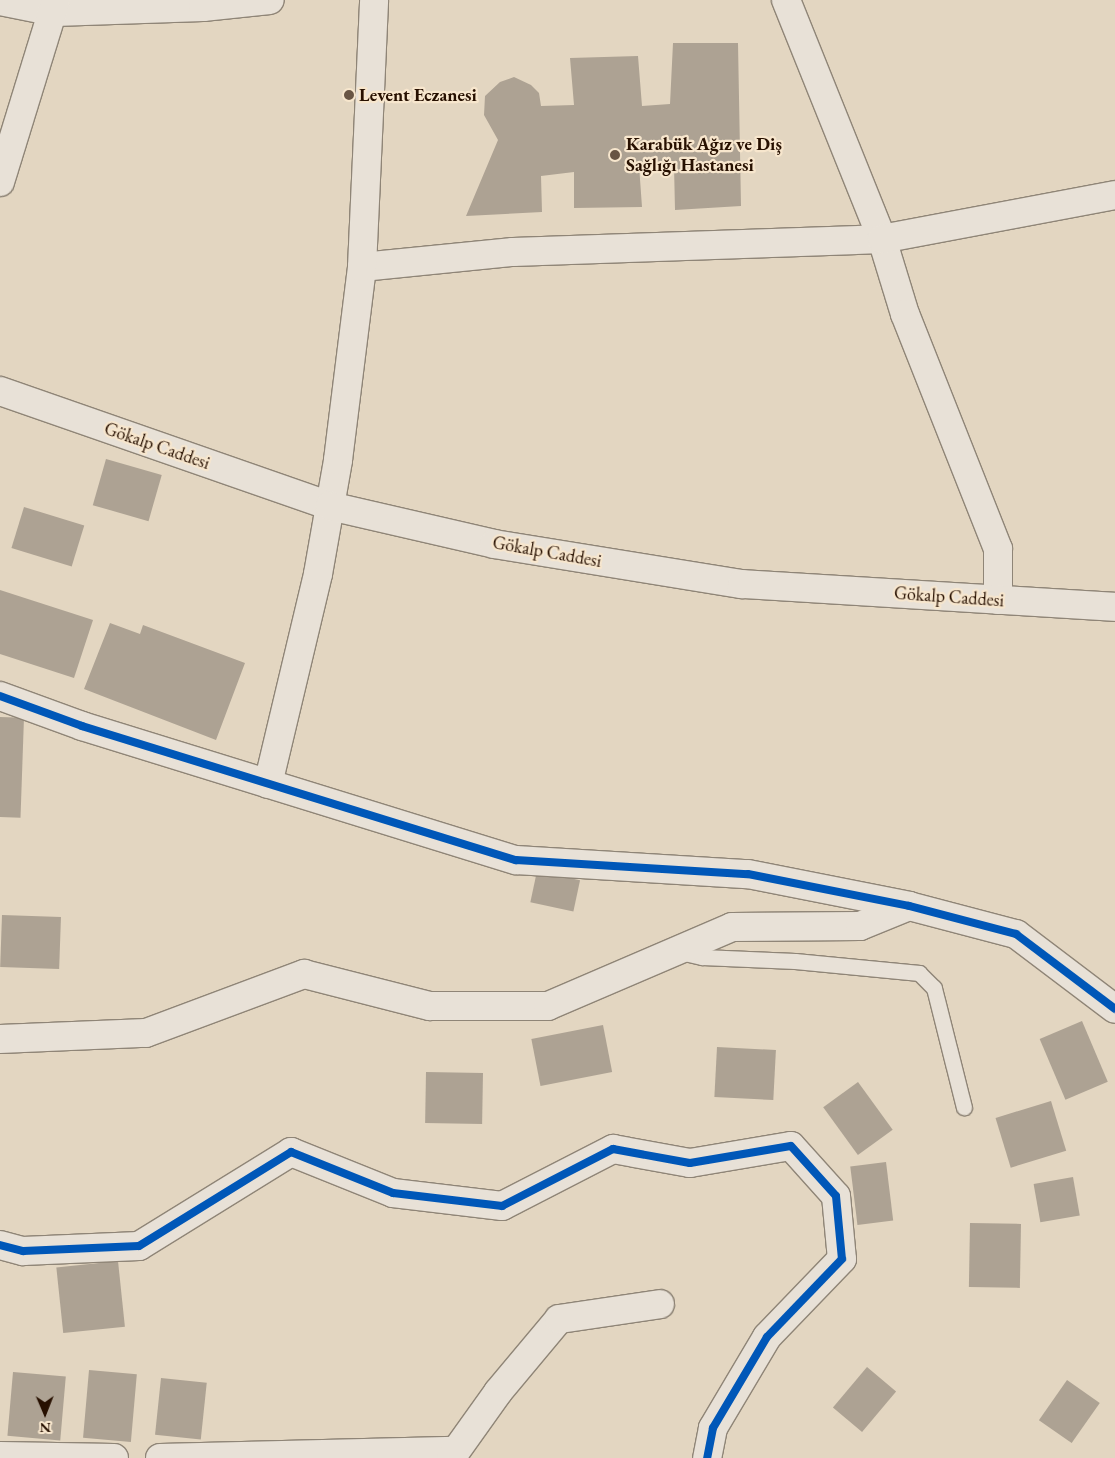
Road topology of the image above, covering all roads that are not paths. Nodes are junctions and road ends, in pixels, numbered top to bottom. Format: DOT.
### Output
graph roads {
  1 [pos="270,0"];
  2 [pos="374,0"];
  3 [pos="786,0"];
  4 [pos="0,1"];
  5 [pos="56,6"];
  6 [pos="0,182"];
  7 [pos="1115,195"];
  8 [pos="882,238"];
  9 [pos="362,267"];
  10 [pos="0,391"];
  11 [pos="330,506"];
  12 [pos="998,600"];
  13 [pos="1115,606"];
  14 [pos="0,696"];
  15 [pos="268,784"];
  16 [pos="909,906"];
  17 [pos="676,951"];
  18 [pos="1115,1009"];
  19 [pos="0,1040"];
  20 [pos="964,1107"];
  21 [pos="0,1245"];
  22 [pos="660,1304"];
  23 [pos="453,1454"];
  24 [pos="0,1456"];
  25 [pos="106,1458"];
  26 [pos="114,1458"];
  27 [pos="160,1458"];
  28 [pos="707,1458"];
  1 -- 5 [label="street"];
  2 -- 9 [label="street"];
  3 -- 8 [label="street"];
  4 -- 5 [label="street"];
  5 -- 6 [label="street"];
  7 -- 8 [label="street"];
  8 -- 9 [label="street"];
  8 -- 12 [label="street"];
  9 -- 11 [label="street"];
  10 -- 11 [label="street, Gökalp Caddesi"];
  11 -- 12 [label="street, Gökalp Caddesi"];
  11 -- 15 [label="street"];
  12 -- 13 [label="street, Gökalp Caddesi"];
  14 -- 15 [label="street"];
  15 -- 16 [label="street"];
  16 -- 17 [label="street"];
  16 -- 18 [label="street"];
  17 -- 19 [label="street"];
  17 -- 20 [label="lane"];
  21 -- 28 [label="street"];
  22 -- 23 [label="street"];
  23 -- 27 [label="street"];
  24 -- 25 [label="street"];
  25 -- 26 [label="street"];
}
